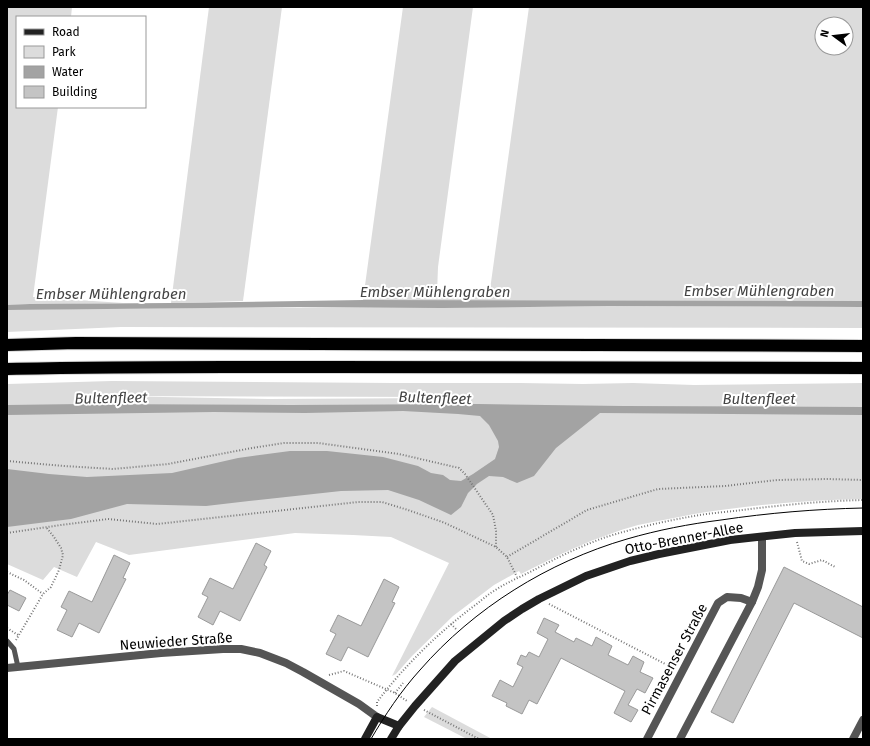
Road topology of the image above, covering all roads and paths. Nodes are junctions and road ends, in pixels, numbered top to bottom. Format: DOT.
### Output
graph roads {
  1 [pos="7,345"];
  2 [pos="863,346"];
  3 [pos="863,368"];
  4 [pos="7,369"];
  5 [pos="7,461"];
  6 [pos="863,480"];
  7 [pos="863,500"];
  8 [pos="46,527"];
  9 [pos="863,531"];
  10 [pos="7,533"];
  11 [pos="795,533"];
  12 [pos="762,537"];
  13 [pos="496,547"];
  14 [pos="507,557"];
  15 [pos="835,567"];
  16 [pos="7,572"];
  17 [pos="517,577"];
  18 [pos="43,594"];
  19 [pos="539,599"];
  20 [pos="752,602"];
  21 [pos="451,624"];
  22 [pos="7,628"];
  23 [pos="456,628"];
  24 [pos="18,635"];
  25 [pos="7,641"];
  26 [pos="14,649"];
  27 [pos="18,667"];
  28 [pos="7,668"];
  29 [pos="682,672"];
  30 [pos="316,679"];
  31 [pos="403,683"];
  32 [pos="387,689"];
  33 [pos="395,692"];
  34 [pos="415,706"];
  35 [pos="377,717"];
  36 [pos="863,720"];
  37 [pos="399,726"];
  38 [pos="365,739"];
  39 [pos="391,739"];
  40 [pos="479,739"];
  41 [pos="646,739"];
  42 [pos="680,739"];
  43 [pos="853,739"];
  1 -- 2 [label="highway"];
  3 -- 4 [label="highway"];
  5 -- 13 [label="path"];
  6 -- 14 [label="path"];
  7 -- 17 [label="path"];
  8 -- 10 [label="path"];
  8 -- 13 [label="path"];
  8 -- 18 [label="path"];
  9 -- 11 [label="street, Otto-Brenner-Allee"];
  11 -- 12 [label="street, Otto-Brenner-Allee"];
  11 -- 15 [label="path"];
  12 -- 19 [label="street, Otto-Brenner-Allee"];
  12 -- 20 [label="street"];
  13 -- 14 [label="path"];
  14 -- 17 [label="path"];
  16 -- 18 [label="path"];
  17 -- 21 [label="path"];
  18 -- 24 [label="path"];
  19 -- 29 [label="path"];
  19 -- 34 [label="street, Otto-Brenner-Allee"];
  20 -- 29 [label="street, Pirmasenser Straße"];
  20 -- 42 [label="street"];
  21 -- 23 [label="path"];
  21 -- 32 [label="path"];
  22 -- 24 [label="path"];
  24 -- 26 [label="path"];
  25 -- 26 [label="lane"];
  26 -- 27 [label="lane"];
  27 -- 28 [label="street, Neuwieder Straße"];
  27 -- 30 [label="street, Neuwieder Straße"];
  29 -- 41 [label="street, Pirmasenser Straße"];
  30 -- 32 [label="path"];
  30 -- 35 [label="street, Neuwieder Straße"];
  31 -- 33 [label="path"];
  32 -- 33 [label="path"];
  32 -- 35 [label="path"];
  33 -- 34 [label="path"];
  34 -- 37 [label="street, Otto-Brenner-Allee"];
  34 -- 40 [label="path"];
  35 -- 37 [label="street"];
  35 -- 38 [label="street"];
  36 -- 43 [label="street"];
  37 -- 39 [label="street, Otto-Brenner-Allee"];
}
